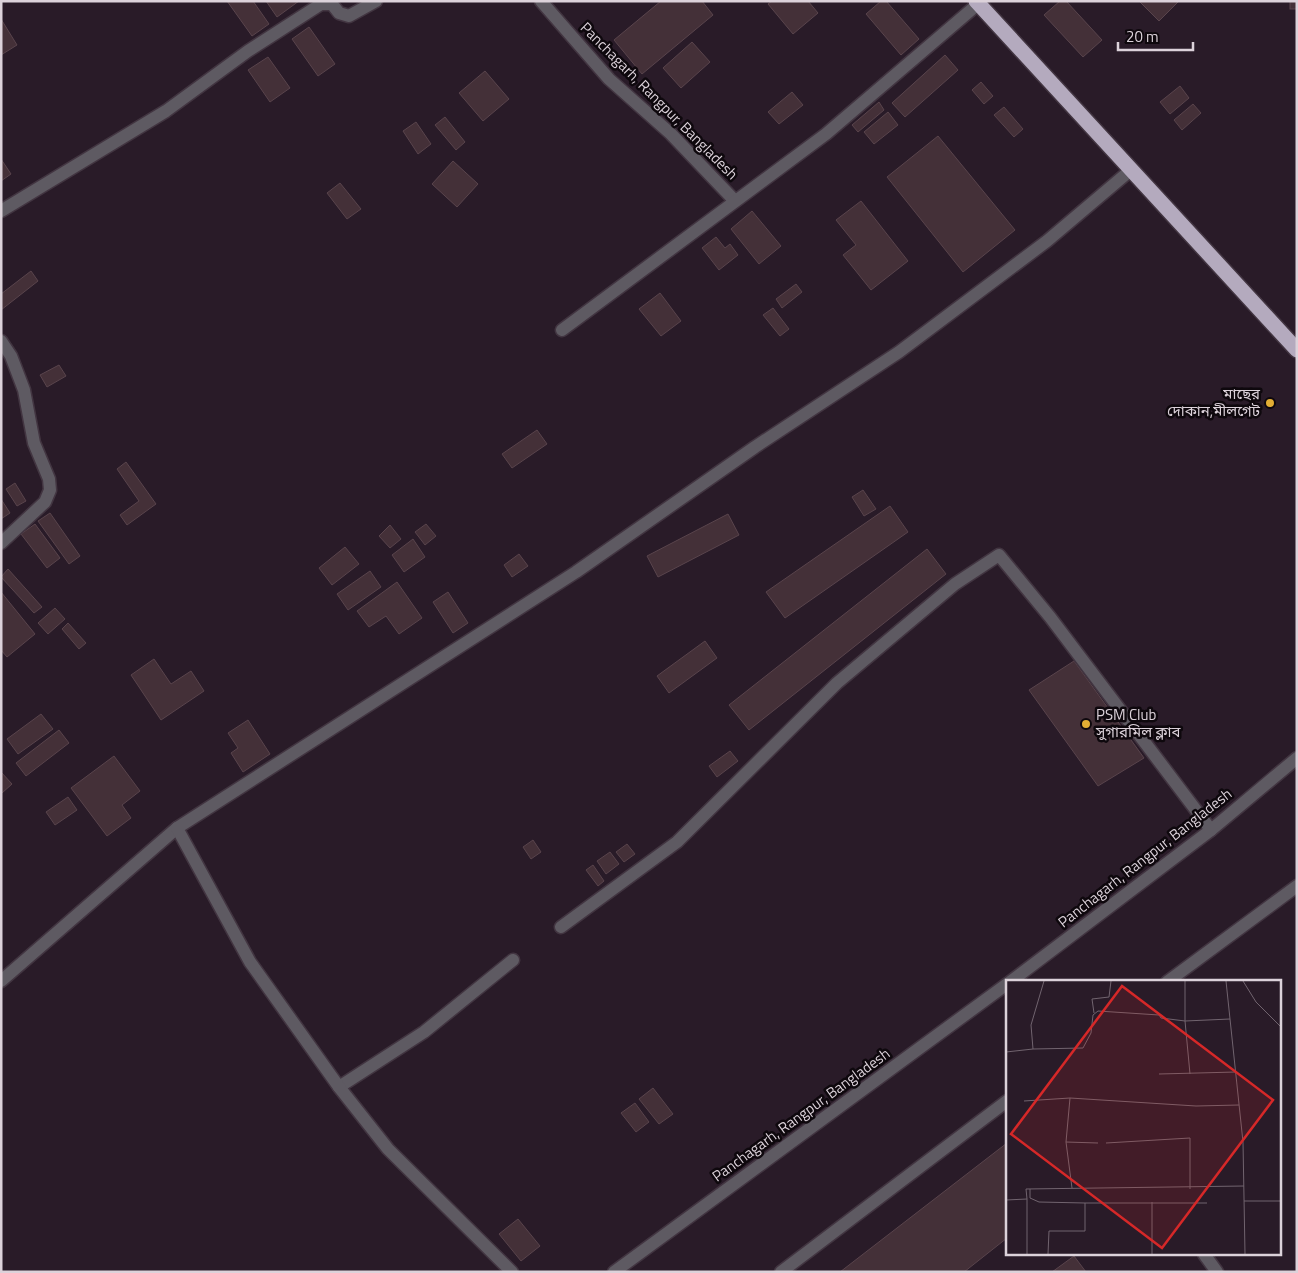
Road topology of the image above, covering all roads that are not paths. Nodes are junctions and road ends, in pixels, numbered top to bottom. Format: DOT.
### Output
graph roads {
  1 [pos="376,1"];
  2 [pos="541,1"];
  3 [pos="977,2"];
  4 [pos="1132,169"];
  5 [pos="734,201"];
  6 [pos="1,211"];
  7 [pos="562,330"];
  8 [pos="1,341"];
  9 [pos="1297,350"];
  10 [pos="1,542"];
  11 [pos="1297,758"];
  12 [pos="176,828"];
  13 [pos="1211,830"];
  14 [pos="1297,886"];
  15 [pos="561,927"];
  16 [pos="513,960"];
  17 [pos="1013,980"];
  18 [pos="1170,980"];
  19 [pos="1,981"];
  20 [pos="1006,985"];
  21 [pos="339,1087"];
  22 [pos="1006,1102"];
  23 [pos="1205,1256"];
  24 [pos="512,1272"];
  25 [pos="614,1272"];
  26 [pos="781,1272"];
  27 [pos="1217,1272"];
  1 -- 6 [label="street"];
  2 -- 5 [label="street, Panchagarh, Rangpur, Bangladesh"];
  3 -- 4 [label="highway"];
  3 -- 5 [label="street"];
  4 -- 9 [label="highway"];
  4 -- 12 [label="street"];
  5 -- 7 [label="street"];
  8 -- 10 [label="street"];
  11 -- 13 [label="street, Panchagarh, Rangpur, Bangladesh"];
  12 -- 19 [label="street"];
  12 -- 21 [label="street"];
  13 -- 15 [label="street"];
  13 -- 17 [label="street, Panchagarh, Rangpur, Bangladesh"];
  14 -- 18 [label="street"];
  16 -- 21 [label="street"];
  20 -- 25 [label="street, Panchagarh, Rangpur, Bangladesh"];
  21 -- 24 [label="street"];
  22 -- 26 [label="street"];
  23 -- 27 [label="street"];
}
